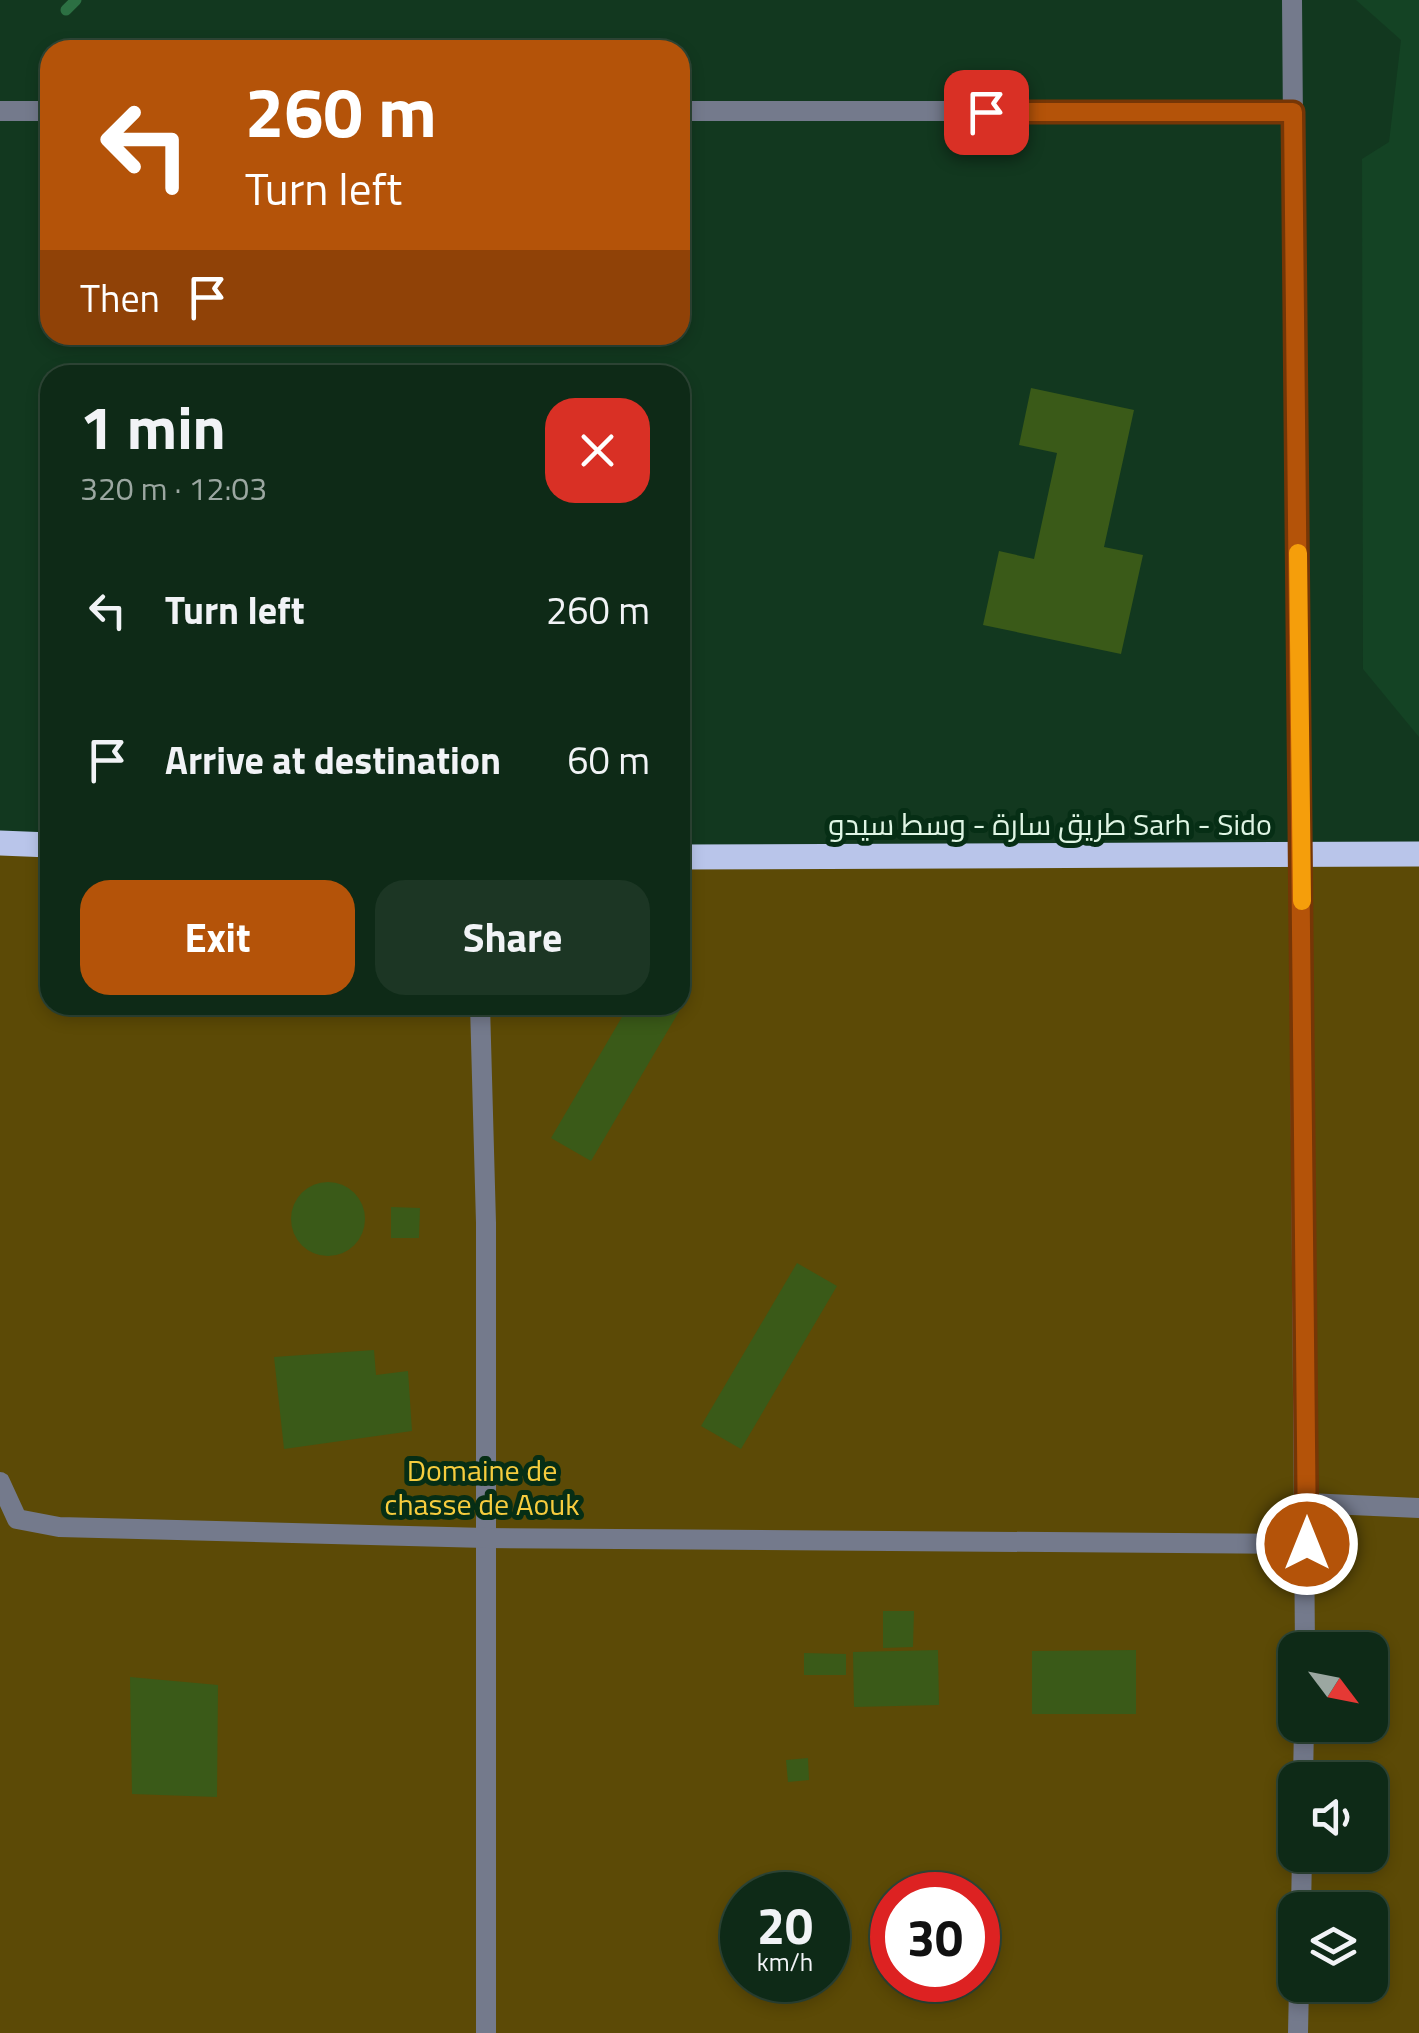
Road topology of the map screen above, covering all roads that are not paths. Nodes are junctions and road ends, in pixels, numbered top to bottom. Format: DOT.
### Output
graph roads {
  1 [pos="1292,0"];
  2 [pos="0,112"];
  3 [pos="40,112"];
  4 [pos="690,112"];
  5 [pos="1293,112"];
  6 [pos="0,843"];
  7 [pos="40,845"];
  8 [pos="1419,854"];
  9 [pos="690,857"];
  10 [pos="1301,857"];
  11 [pos="480,1015"];
  12 [pos="0,1482"];
  13 [pos="1307,1503"];
  14 [pos="1419,1508"];
  15 [pos="486,1538"];
  16 [pos="1307,1544"];
  17 [pos="1305,1632"];
  18 [pos="1299,2002"];
  19 [pos="486,2033"];
  20 [pos="1298,2033"];
  1 -- 5 [label="street"];
  2 -- 3 [label="street"];
  4 -- 5 [label="street"];
  5 -- 10 [label="street"];
  6 -- 7 [label="main road"];
  8 -- 10 [label="main road, طريق سارة - وسط سيدو Sarh - Sido"];
  9 -- 10 [label="main road, طريق سارة - وسط سيدو Sarh - Sido"];
  10 -- 13 [label="street"];
  11 -- 15 [label="street"];
  12 -- 15 [label="street"];
  13 -- 14 [label="street"];
  13 -- 16 [label="street"];
  15 -- 16 [label="street"];
  15 -- 19 [label="street"];
  16 -- 17 [label="street"];
  18 -- 20 [label="street"];
}
